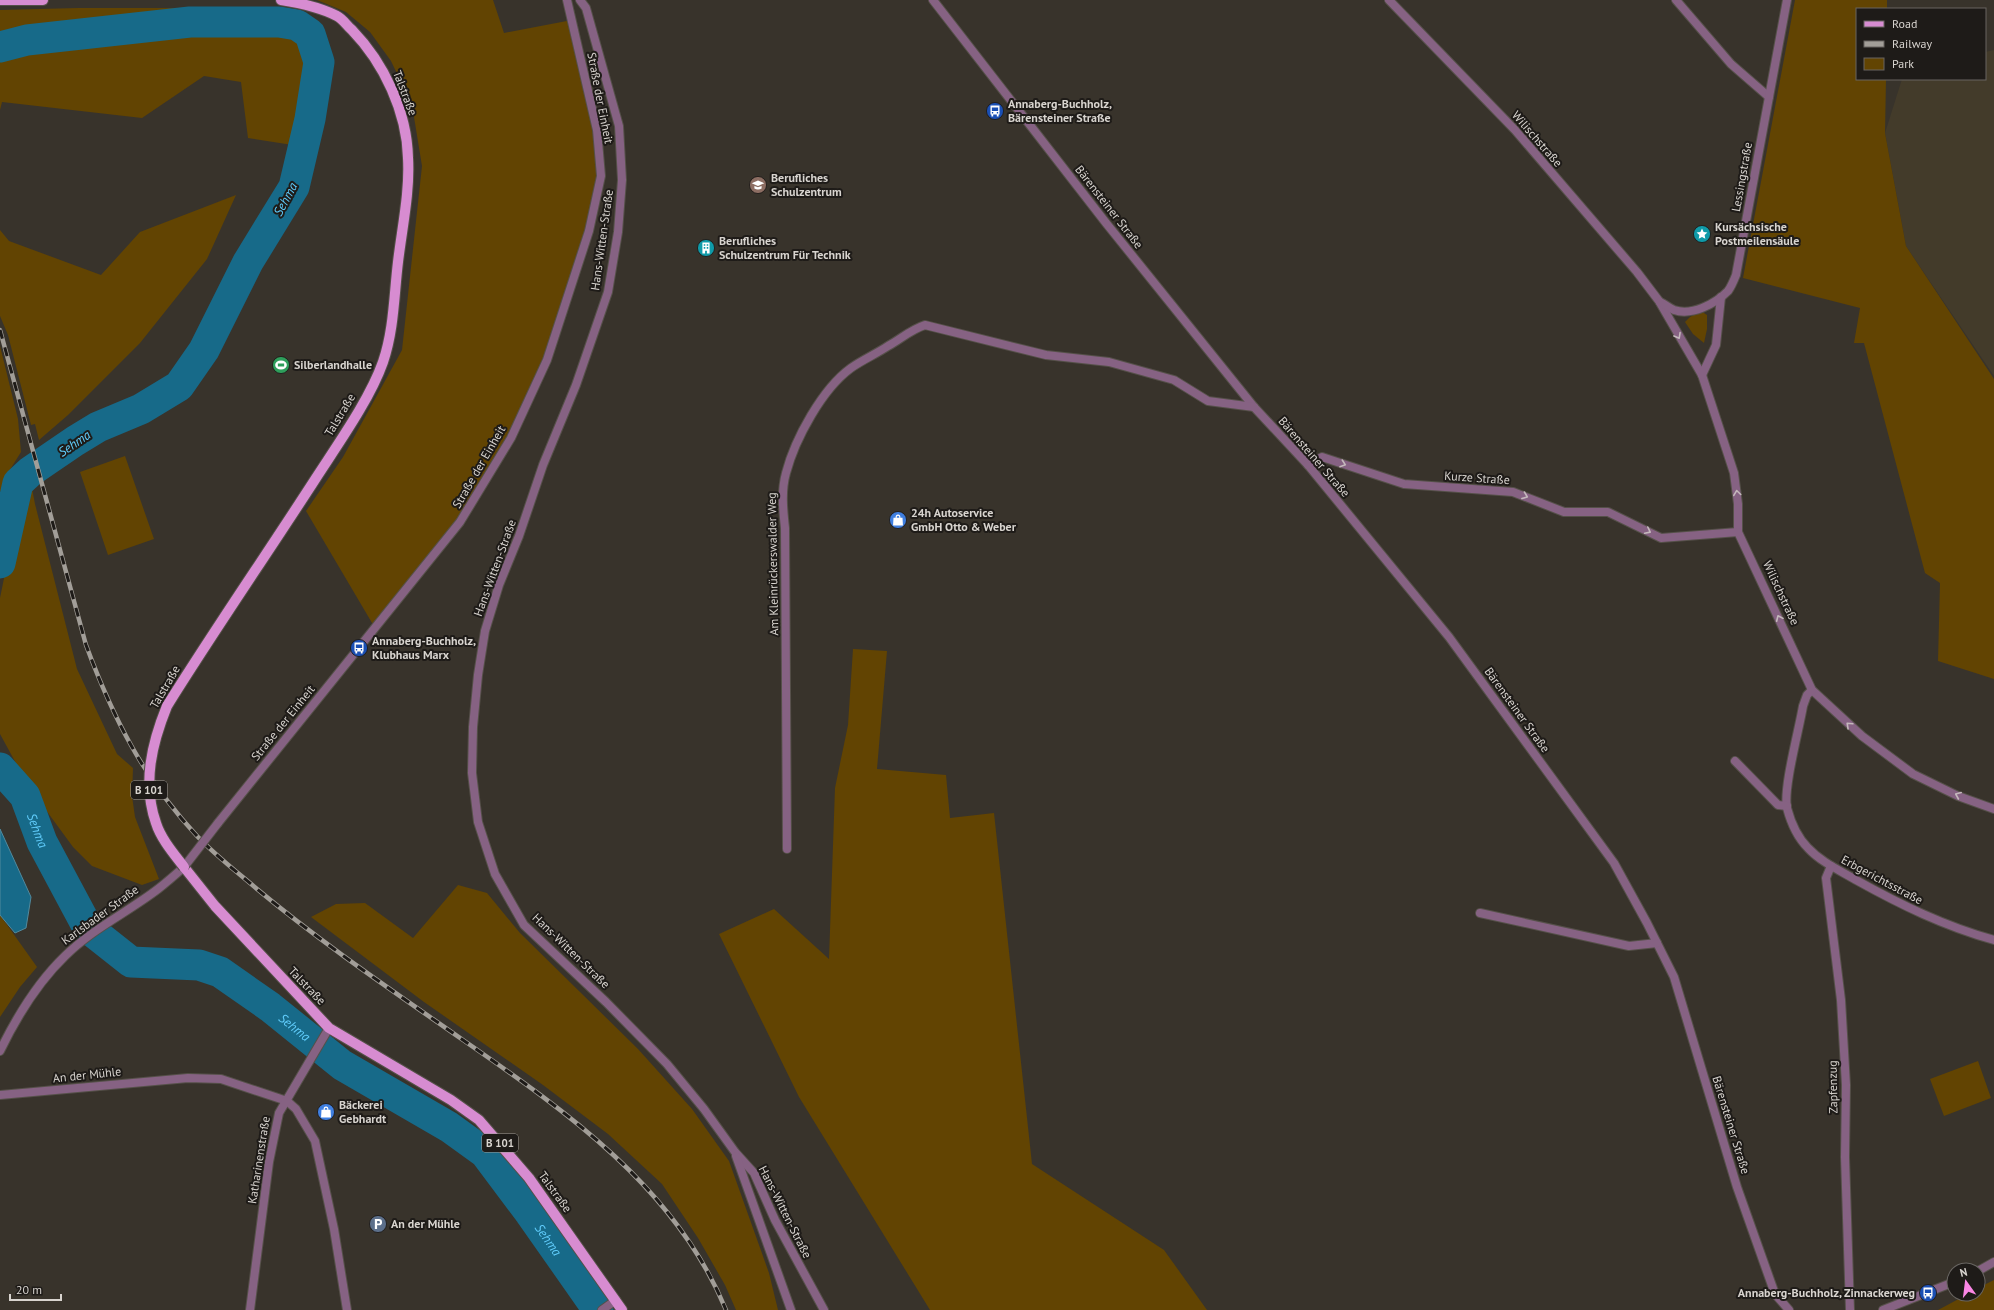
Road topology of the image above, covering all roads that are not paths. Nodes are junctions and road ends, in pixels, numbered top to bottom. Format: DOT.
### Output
graph roads {
  1 [pos="0,0"];
  2 [pos="43,0"];
  3 [pos="281,0"];
  4 [pos="567,0"];
  5 [pos="580,0"];
  6 [pos="933,0"];
  7 [pos="1388,0"];
  8 [pos="1676,0"];
  9 [pos="1788,0"];
  10 [pos="1769,97"];
  11 [pos="1721,297"];
  12 [pos="1660,301"];
  13 [pos="1702,375"];
  14 [pos="1254,407"];
  15 [pos="1308,465"];
  16 [pos="1738,532"];
  17 [pos="1812,690"];
  18 [pos="1735,761"];
  19 [pos="1787,806"];
  20 [pos="1994,809"];
  21 [pos="787,849"];
  22 [pos="1831,866"];
  23 [pos="184,867"];
  24 [pos="1480,912"];
  25 [pos="1994,940"];
  26 [pos="1656,943"];
  27 [pos="327,1032"];
  28 [pos="0,1051"];
  29 [pos="0,1095"];
  30 [pos="288,1101"];
  31 [pos="735,1152"];
  32 [pos="1946,1285"];
  33 [pos="616,1300"];
  34 [pos="604,1309"];
  35 [pos="250,1310"];
  36 [pos="348,1310"];
  37 [pos="622,1310"];
  38 [pos="791,1310"];
  39 [pos="824,1310"];
  40 [pos="1789,1310"];
  41 [pos="1850,1310"];
  42 [pos="1883,1310"];
  1 -- 2 [label="main road"];
  3 -- 23 [label="main road, Talstraße / B 101, bridge"];
  4 -- 23 [label="street, Straße der Einheit, bridge"];
  5 -- 31 [label="street, Hans-Witten-Straße"];
  6 -- 14 [label="street, Bärensteiner Straße"];
  7 -- 12 [label="street, Wilischstraße"];
  8 -- 10 [label="street"];
  9 -- 10 [label="street, Lessingstraße"];
  10 -- 11 [label="street, Lessingstraße"];
  11 -- 12 [label="street, Wilischstraße"];
  11 -- 13 [label="street"];
  12 -- 13 [label="street, Wilischstraße, one-way"];
  16 -- 13 [label="street, Wilischstraße, one-way"];
  14 -- 15 [label="street, Bärensteiner Straße"];
  14 -- 21 [label="street, Am Kleinrückerswalder Weg"];
  15 -- 16 [label="street, Kurze Straße, one-way"];
  15 -- 26 [label="street, Bärensteiner Straße"];
  17 -- 16 [label="street, Wilischstraße, one-way"];
  17 -- 19 [label="street, Erbgerichtsstraße"];
  20 -- 17 [label="street, Wilischstraße, one-way"];
  18 -- 19 [label="street"];
  19 -- 22 [label="street, Erbgerichtsstraße"];
  22 -- 25 [label="street, Erbgerichtsstraße"];
  22 -- 41 [label="street, Zapfenzug"];
  23 -- 27 [label="main road, Talstraße / B 101"];
  23 -- 28 [label="street, Karlsbader Straße"];
  24 -- 26 [label="street"];
  26 -- 40 [label="street, Bärensteiner Straße"];
  27 -- 30 [label="street, Katharinenstraße"];
  27 -- 33 [label="main road, Talstraße / B 101"];
  29 -- 30 [label="street, An der Mühle"];
  30 -- 35 [label="street, Katharinenstraße"];
  30 -- 36 [label="street"];
  31 -- 38 [label="street"];
  31 -- 39 [label="street, Hans-Witten-Straße"];
  32 -- 42 [label="street"];
  33 -- 34 [label="street"];
  33 -- 37 [label="main road, Talstraße / B 101"];
}
